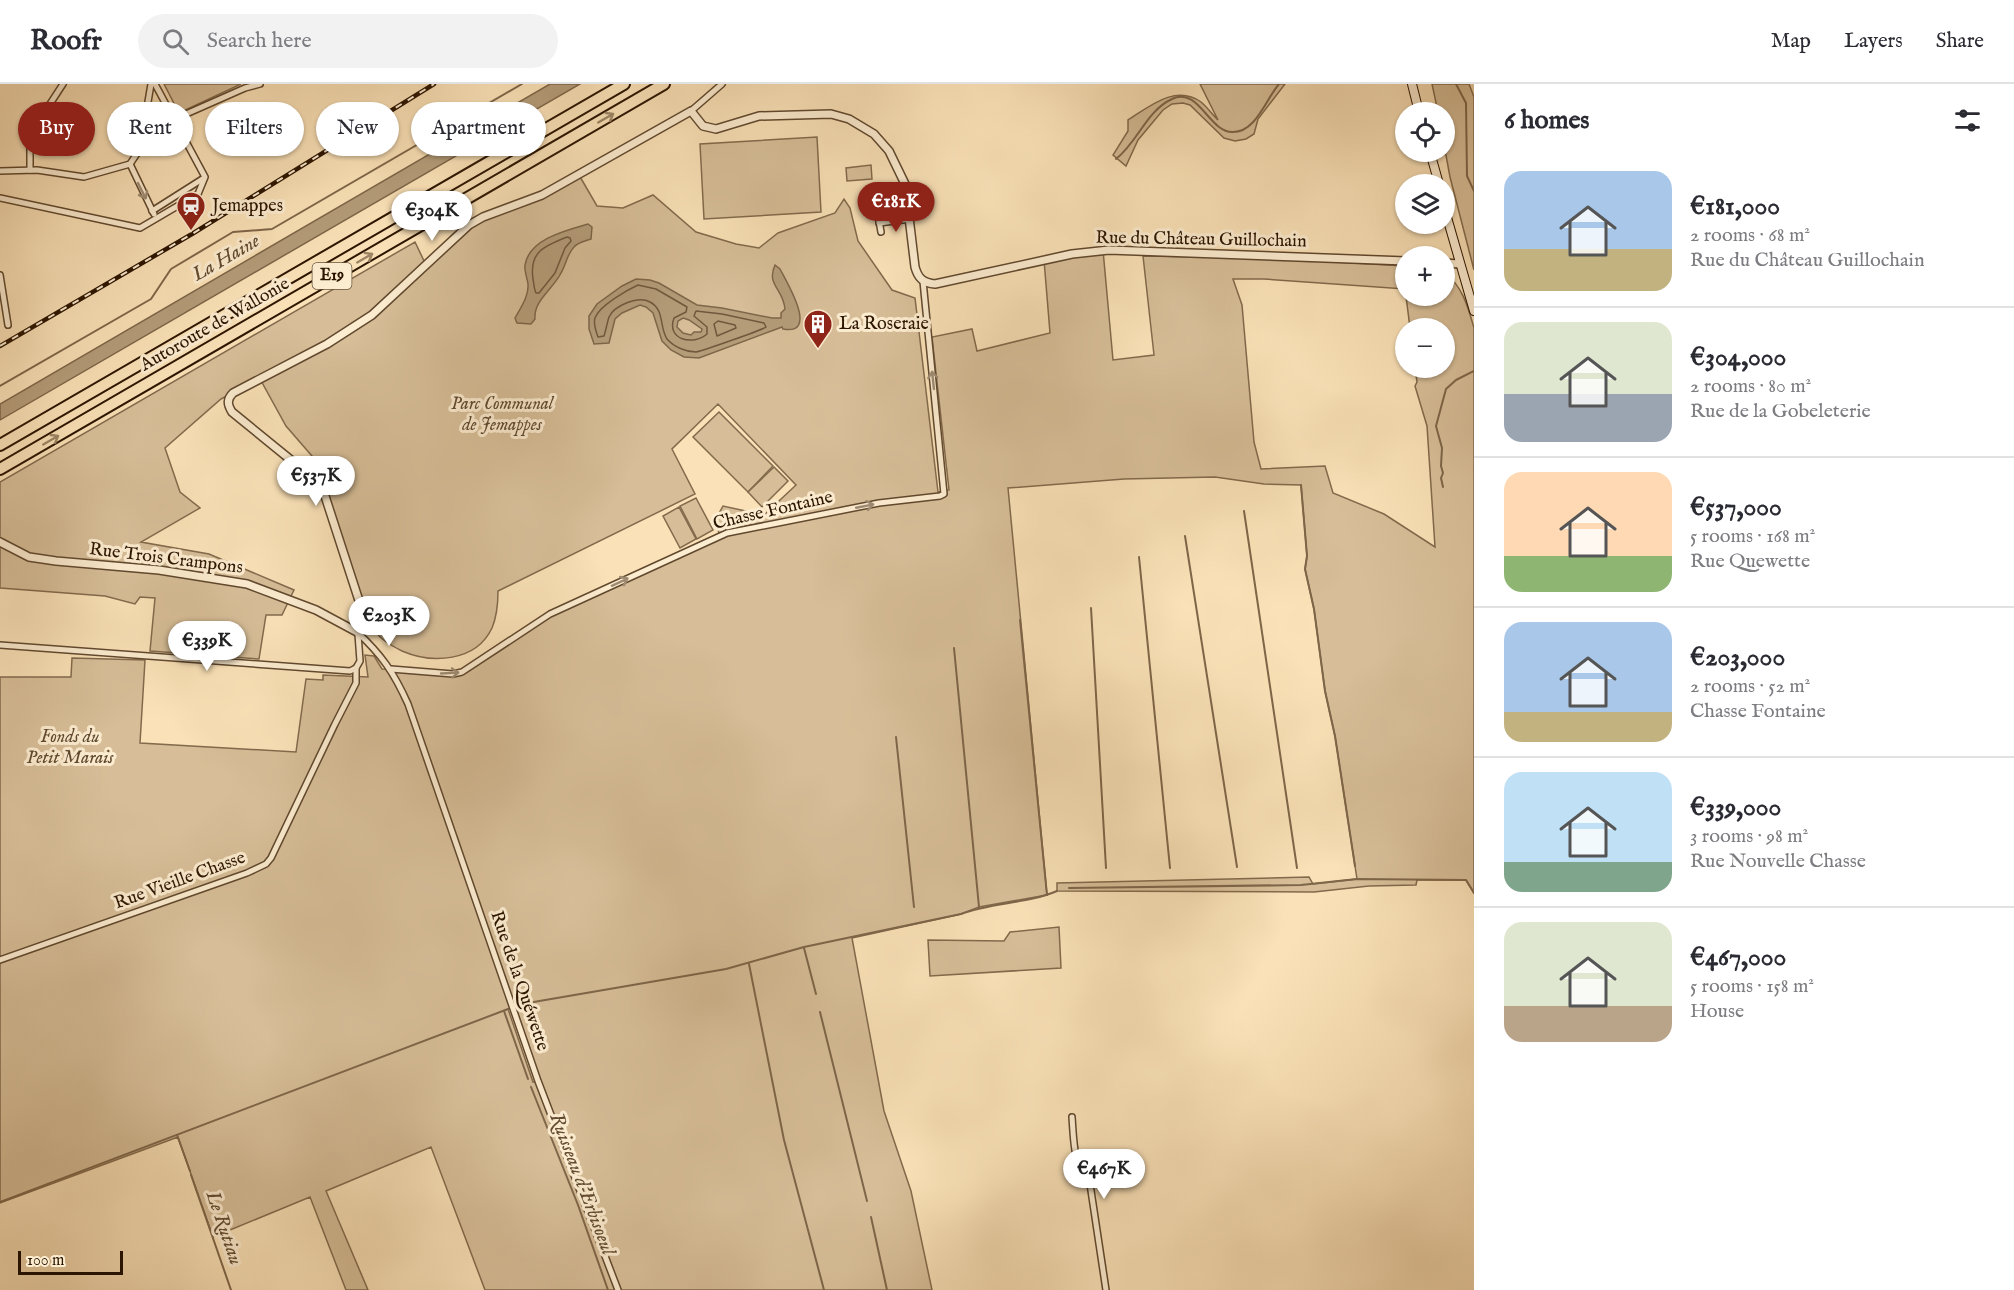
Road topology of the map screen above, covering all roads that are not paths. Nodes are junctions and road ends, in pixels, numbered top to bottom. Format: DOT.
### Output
graph roads {
  1 [pos="63,84"];
  2 [pos="153,84"];
  3 [pos="260,84"];
  4 [pos="624,84"];
  5 [pos="664,84"];
  6 [pos="722,84"];
  7 [pos="1412,84"];
  8 [pos="149,102"];
  9 [pos="163,102"];
  10 [pos="1416,102"];
  11 [pos="691,111"];
  12 [pos="193,112"];
  13 [pos="135,156"];
  14 [pos="193,156"];
  15 [pos="129,164"];
  16 [pos="30,170"];
  17 [pos="0,171"];
  18 [pos="205,177"];
  19 [pos="0,198"];
  20 [pos="153,211"];
  21 [pos="878,215"];
  22 [pos="156,218"];
  23 [pos="910,219"];
  24 [pos="879,223"];
  25 [pos="881,232"];
  26 [pos="1452,234"];
  27 [pos="1395,261"];
  28 [pos="1455,264"];
  29 [pos="1460,264"];
  30 [pos="0,275"];
  31 [pos="923,281"];
  32 [pos="1474,311"];
  33 [pos="8,325"];
  34 [pos="0,445"];
  35 [pos="0,469"];
  36 [pos="0,542"];
  37 [pos="357,632"];
  38 [pos="0,645"];
  39 [pos="356,668"];
  40 [pos="391,669"];
  41 [pos="0,960"];
  42 [pos="1072,1117"];
  43 [pos="618,1290"];
  44 [pos="1106,1290"];
  1 -- 16 [label="street"];
  2 -- 8 [label="street"];
  2 -- 9 [label="street"];
  3 -- 12 [label="street"];
  4 -- 34 [label="highway, Autoroute de Wallonie / E19"];
  35 -- 5 [label="highway, Autoroute de Wallonie / E19, one-way"];
  6 -- 11 [label="street"];
  7 -- 10 [label="main road"];
  11 -- 23 [label="street"];
  11 -- 37 [label="street"];
  13 -- 15 [label="street"];
  14 -- 18 [label="street"];
  15 -- 16 [label="street"];
  15 -- 20 [label="street, one-way"];
  16 -- 17 [label="street"];
  18 -- 20 [label="street"];
  18 -- 22 [label="street"];
  19 -- 22 [label="street"];
  20 -- 22 [label="street"];
  21 -- 24 [label="street"];
  23 -- 24 [label="street"];
  23 -- 31 [label="street"];
  24 -- 25 [label="street"];
  26 -- 29 [label="main road"];
  27 -- 31 [label="street, Rue du Château Guillochain"];
  28 -- 29 [label="street"];
  29 -- 32 [label="main road"];
  30 -- 33 [label="street"];
  40 -- 31 [label="street, Chasse Fontaine, one-way"];
  36 -- 37 [label="street, Rue Trois Crampons"];
  37 -- 39 [label="street, Rue Vieille Chasse"];
  37 -- 40 [label="street, Rue de la Quéwette"];
  38 -- 39 [label="street"];
  39 -- 41 [label="street, Rue Vieille Chasse"];
  40 -- 43 [label="street, Rue de la Quéwette"];
  42 -- 44 [label="street"];
}
